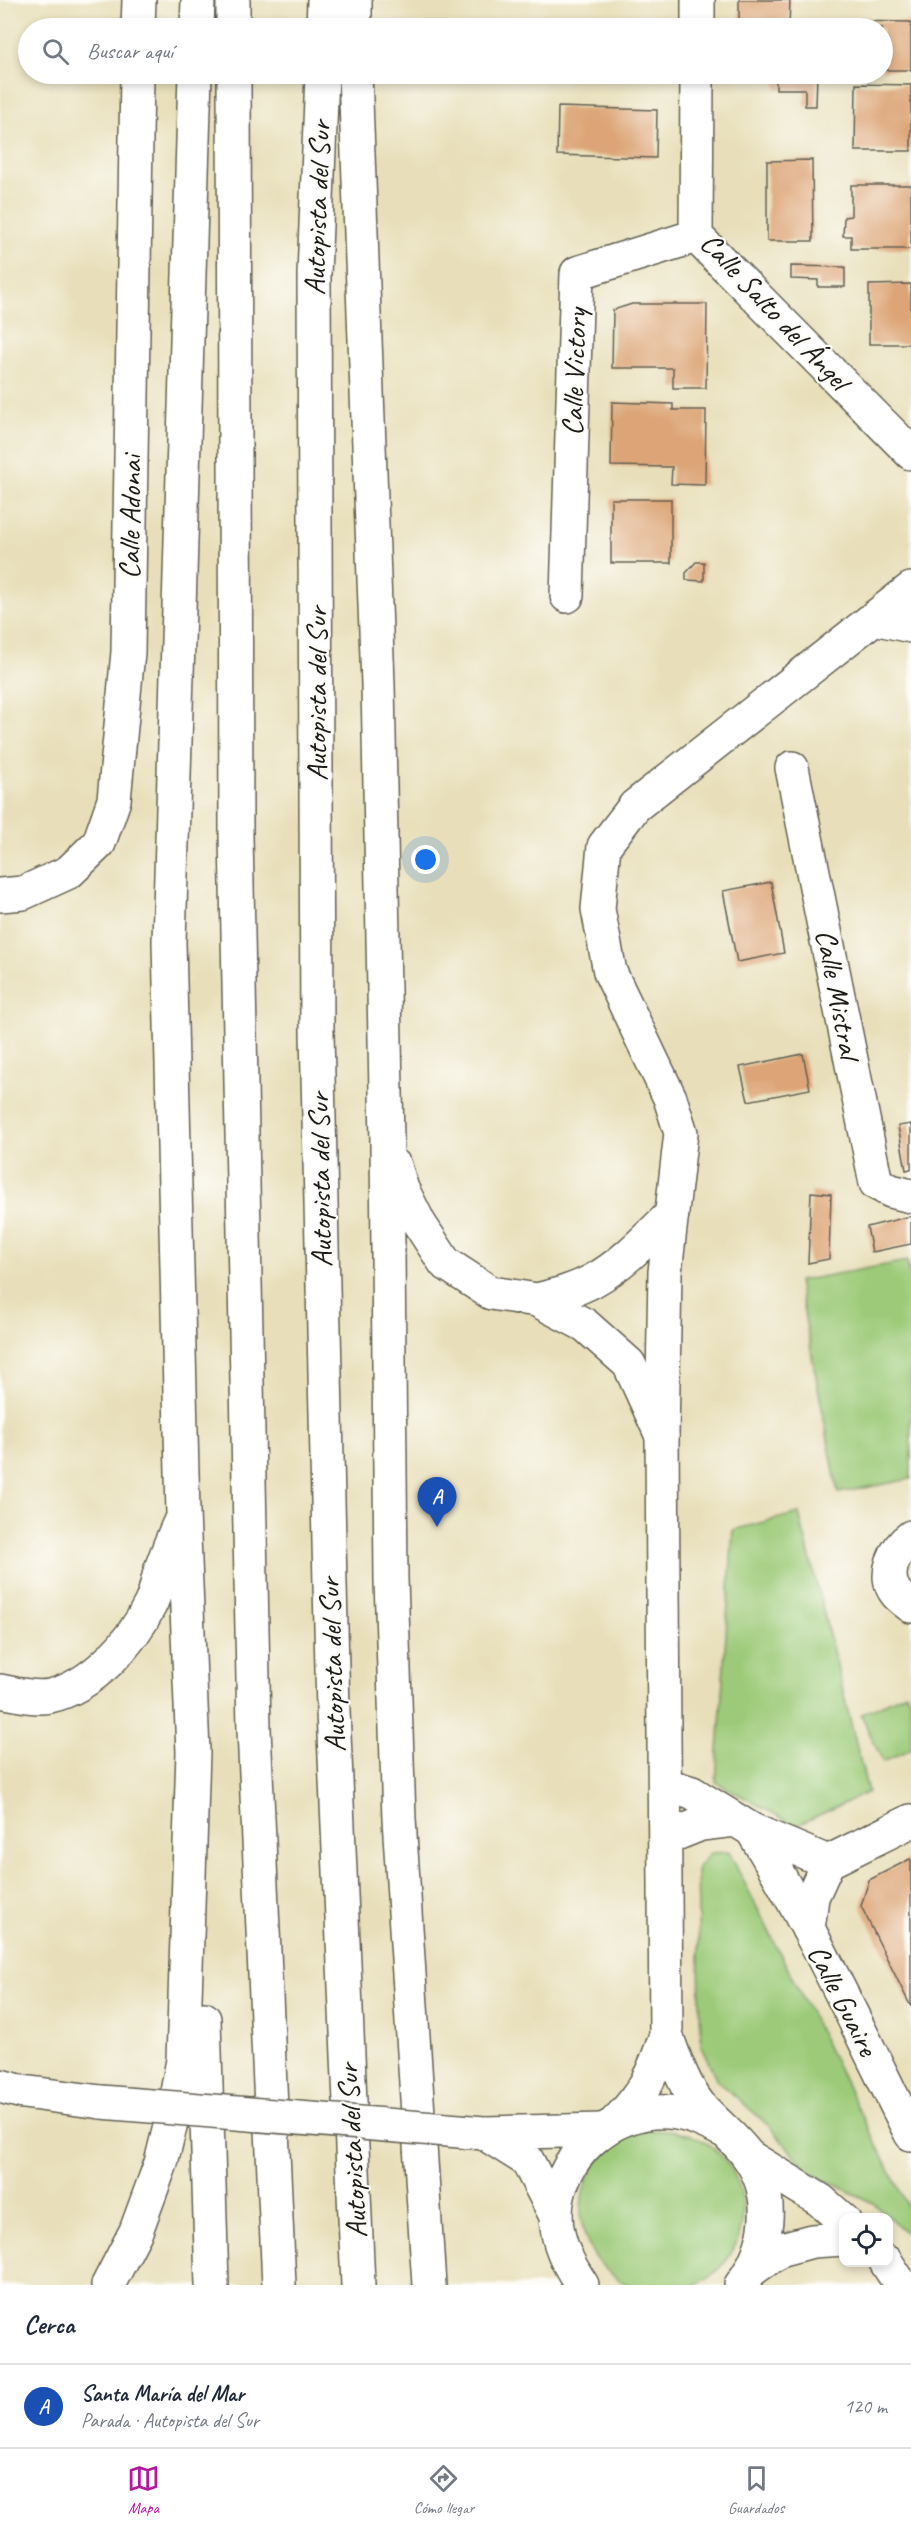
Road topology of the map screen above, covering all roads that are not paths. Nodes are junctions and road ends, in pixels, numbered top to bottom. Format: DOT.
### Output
graph roads {
  1 [pos="139,0"];
  2 [pos="198,0"];
  3 [pos="233,0"];
  4 [pos="324,0"];
  5 [pos="355,0"];
  6 [pos="698,0"];
  7 [pos="138,18"];
  8 [pos="197,18"];
  9 [pos="233,18"];
  10 [pos="323,18"];
  11 [pos="355,18"];
  12 [pos="698,18"];
  13 [pos="137,84"];
  14 [pos="195,84"];
  15 [pos="234,84"];
  16 [pos="322,84"];
  17 [pos="355,84"];
  18 [pos="697,84"];
  19 [pos="696,237"];
  20 [pos="904,434"];
  21 [pos="911,589"];
  22 [pos="567,596"];
  23 [pos="874,618"];
  24 [pos="911,626"];
  25 [pos="792,768"];
  26 [pos="0,894"];
  27 [pos="387,1142"];
  28 [pos="911,1196"];
  29 [pos="672,1214"];
  30 [pos="537,1300"];
  31 [pos="662,1436"];
  32 [pos="183,1513"];
  33 [pos="911,1537"];
  34 [pos="911,1606"];
  35 [pos="0,1691"];
  36 [pos="666,1785"];
  37 [pos="911,1821"];
  38 [pos="744,1825"];
  39 [pos="666,1838"];
  40 [pos="828,1862"];
  41 [pos="808,1929"];
  42 [pos="187,1948"];
  43 [pos="666,2035"];
  44 [pos="0,2086"];
  45 [pos="609,2126"];
  46 [pos="724,2131"];
  47 [pos="484,2133"];
  48 [pos="911,2134"];
  49 [pos="748,2156"];
  50 [pos="556,2216"];
  51 [pos="839,2217"];
  52 [pos="839,2239"];
  53 [pos="747,2277"];
  54 [pos="108,2285"];
  55 [pos="212,2285"];
  56 [pos="279,2285"];
  57 [pos="358,2285"];
  58 [pos="429,2285"];
  59 [pos="582,2285"];
  1 -- 7 [label="main road"];
  2 -- 8 [label="main road"];
  3 -- 9 [label="main road"];
  4 -- 10 [label="main road"];
  5 -- 11 [label="main road"];
  6 -- 12 [label="main road"];
  13 -- 26 [label="main road, Calle Adonai"];
  14 -- 32 [label="main road"];
  15 -- 56 [label="main road"];
  16 -- 57 [label="main road, Autopista del Sur"];
  17 -- 27 [label="main road"];
  18 -- 19 [label="main road, Calle Salto del Ángel"];
  19 -- 20 [label="main road, Calle Salto del Ángel"];
  19 -- 22 [label="main road, Calle Victory"];
  21 -- 23 [label="main road"];
  23 -- 24 [label="main road"];
  23 -- 29 [label="main road"];
  25 -- 28 [label="main road, Calle Mistral"];
  27 -- 30 [label="main road"];
  27 -- 58 [label="main road"];
  29 -- 30 [label="main road"];
  29 -- 31 [label="main road"];
  30 -- 31 [label="main road"];
  31 -- 36 [label="main road"];
  32 -- 35 [label="main road"];
  32 -- 42 [label="main road"];
  33 -- 34 [label="main road"];
  36 -- 38 [label="main road"];
  36 -- 39 [label="main road"];
  37 -- 40 [label="main road"];
  38 -- 39 [label="main road"];
  38 -- 40 [label="main road"];
  38 -- 41 [label="main road, Calle Guaire"];
  39 -- 43 [label="main road"];
  40 -- 41 [label="main road"];
  41 -- 48 [label="main road, Calle Guaire"];
  42 -- 54 [label="main road"];
  42 -- 55 [label="main road"];
  43 -- 45 [label="main road"];
  43 -- 46 [label="main road"];
  44 -- 47 [label="main road, bridge"];
  45 -- 46 [label="main road"];
  45 -- 47 [label="main road"];
  45 -- 50 [label="main road"];
  46 -- 49 [label="main road"];
  47 -- 50 [label="main road"];
  49 -- 51 [label="main road"];
  49 -- 53 [label="main road"];
  50 -- 59 [label="main road"];
  52 -- 53 [label="main road"];
}
